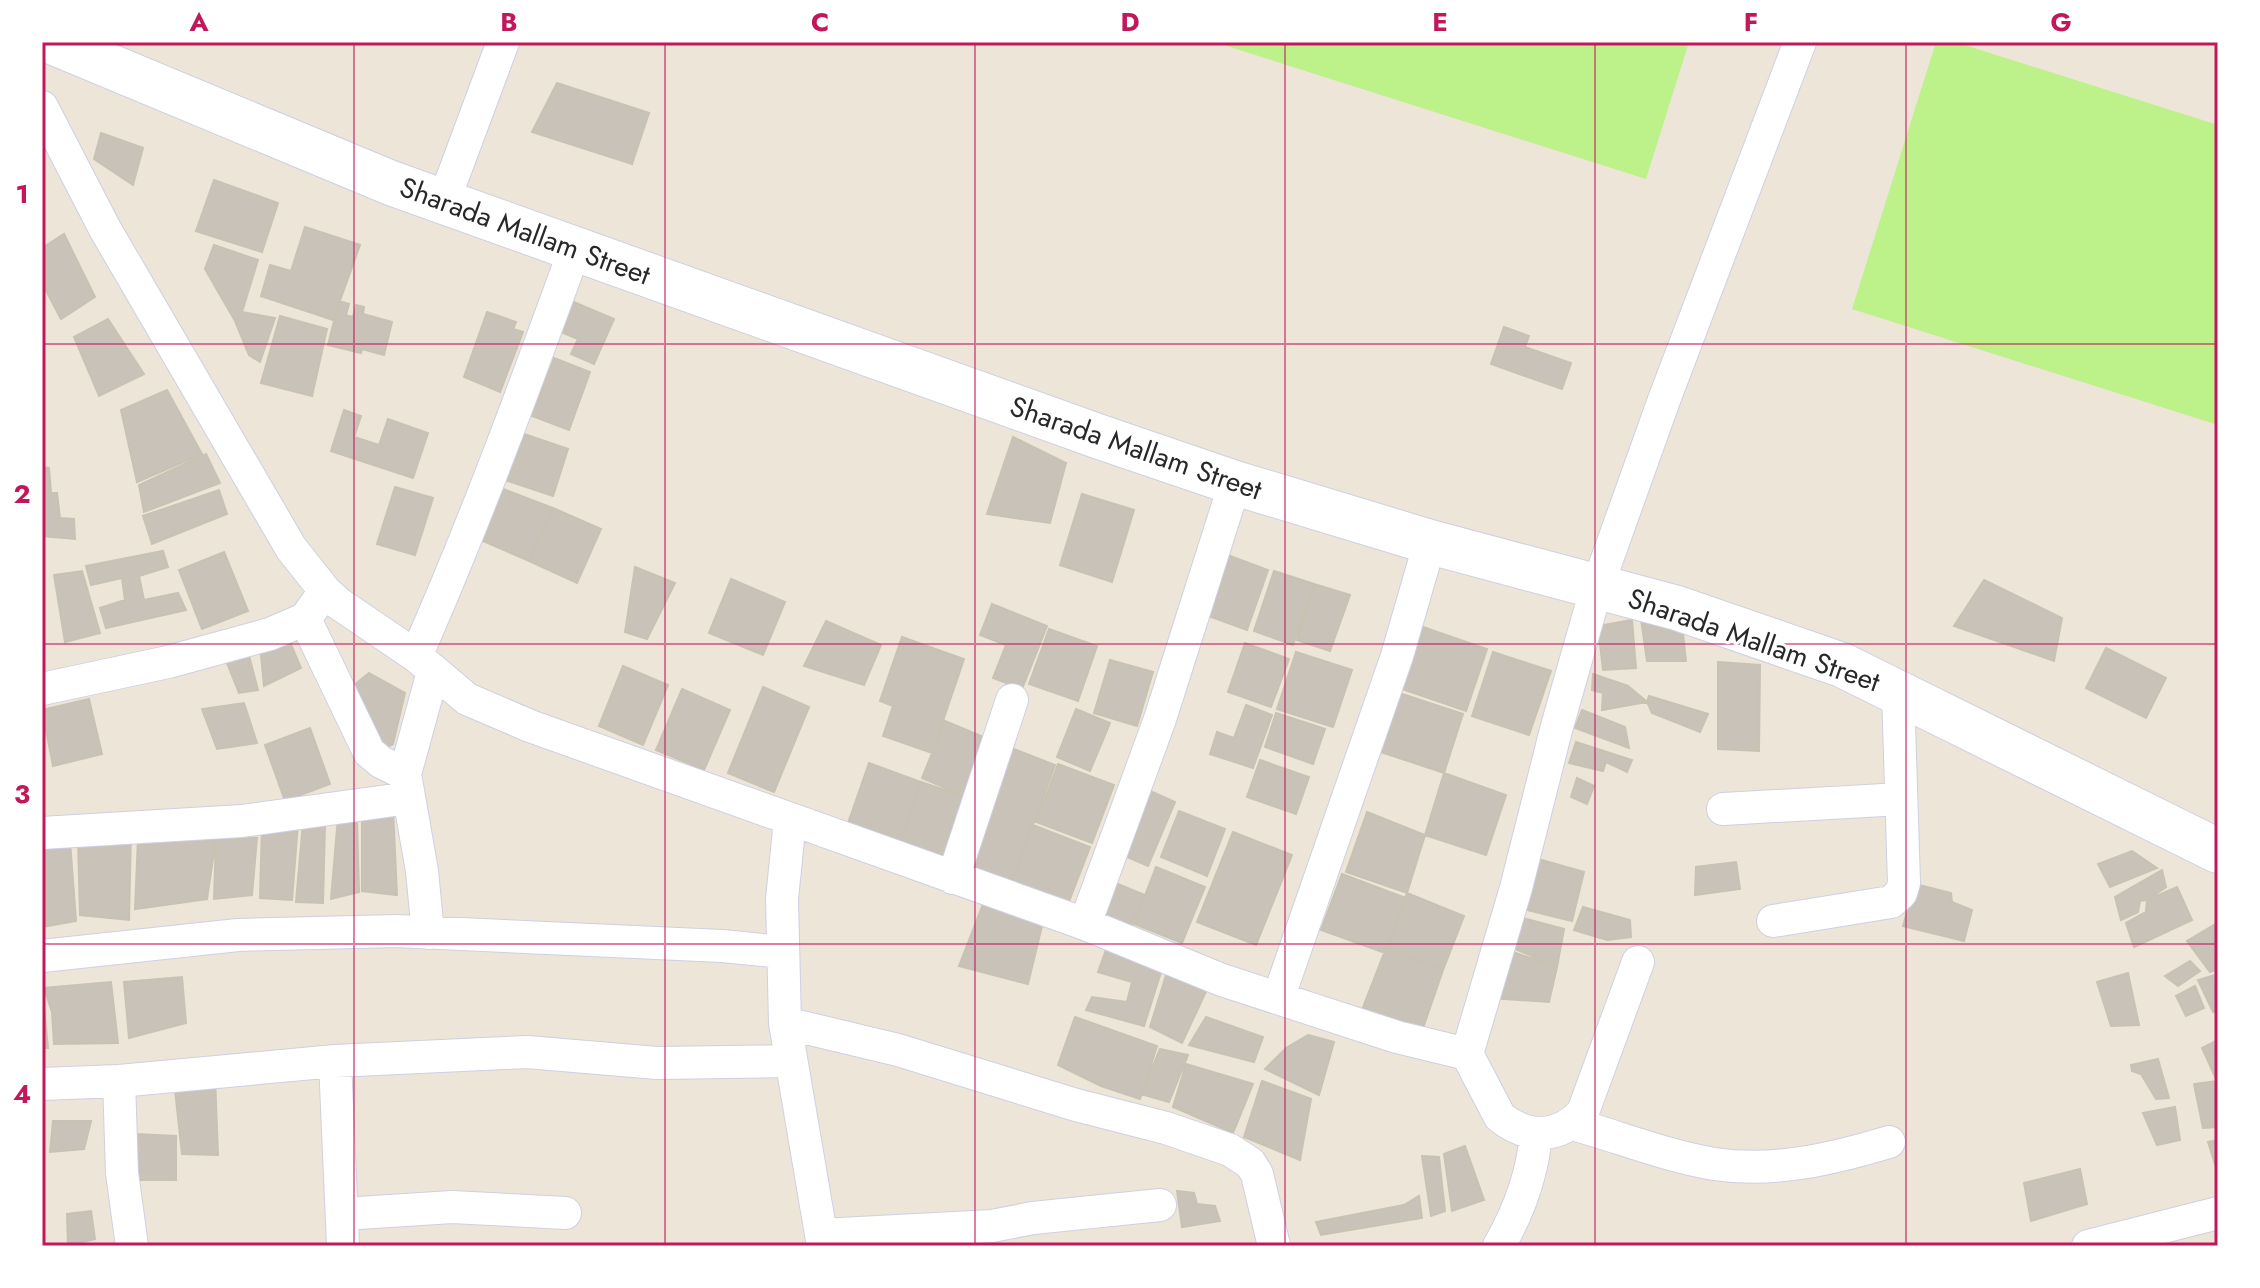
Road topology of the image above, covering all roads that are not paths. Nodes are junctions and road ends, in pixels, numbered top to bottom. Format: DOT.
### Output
graph roads {
  1 [pos="52,42"];
  2 [pos="117,42"];
  3 [pos="503,42"];
  4 [pos="1800,42"];
  5 [pos="42,107"];
  6 [pos="452,179"];
  7 [pos="575,249"];
  8 [pos="1235,483"];
  9 [pos="1430,542"];
  10 [pos="1601,575"];
  11 [pos="325,591"];
  12 [pos="305,619"];
  13 [pos="424,664"];
  14 [pos="42,689"];
  15 [pos="1898,691"];
  16 [pos="1012,700"];
  17 [pos="407,786"];
  18 [pos="1901,799"];
  19 [pos="1723,809"];
  20 [pos="790,820"];
  21 [pos="2218,823"];
  22 [pos="42,833"];
  23 [pos="2218,851"];
  24 [pos="953,878"];
  25 [pos="1773,921"];
  26 [pos="1085,924"];
  27 [pos="428,933"];
  28 [pos="782,952"];
  29 [pos="42,956"];
  30 [pos="1638,962"];
  31 [pos="1279,996"];
  32 [pos="785,1023"];
  33 [pos="1467,1054"];
  34 [pos="335,1061"];
  35 [pos="790,1061"];
  36 [pos="119,1081"];
  37 [pos="42,1084"];
  38 [pos="1573,1124"];
  39 [pos="1536,1133"];
  40 [pos="1889,1142"];
  41 [pos="1160,1205"];
  42 [pos="565,1213"];
  43 [pos="2218,1213"];
  44 [pos="343,1214"];
  45 [pos="1035,1232"];
  46 [pos="822,1240"];
  47 [pos="132,1246"];
  48 [pos="343,1246"];
  49 [pos="1274,1246"];
  50 [pos="1499,1246"];
  51 [pos="2088,1246"];
  1 -- 7 [label="street, Sharada Mallam Street"];
  2 -- 6 [label="street, Sharada Mallam Street"];
  3 -- 6 [label="street"];
  4 -- 10 [label="street"];
  5 -- 11 [label="street"];
  6 -- 10 [label="street, Sharada Mallam Street"];
  7 -- 8 [label="street, Sharada Mallam Street"];
  7 -- 13 [label="street"];
  8 -- 9 [label="street, Sharada Mallam Street"];
  8 -- 26 [label="street"];
  9 -- 10 [label="street, Sharada Mallam Street"];
  9 -- 31 [label="street"];
  10 -- 15 [label="street, Sharada Mallam Street"];
  10 -- 21 [label="street, Sharada Mallam Street"];
  10 -- 33 [label="street"];
  11 -- 12 [label="street"];
  11 -- 13 [label="street"];
  12 -- 14 [label="street"];
  12 -- 17 [label="street"];
  13 -- 17 [label="street"];
  13 -- 20 [label="street"];
  15 -- 18 [label="street"];
  15 -- 23 [label="street, Sharada Mallam Street"];
  16 -- 24 [label="street"];
  17 -- 22 [label="street"];
  17 -- 27 [label="street"];
  18 -- 19 [label="street"];
  18 -- 25 [label="street"];
  20 -- 24 [label="street"];
  20 -- 28 [label="street"];
  24 -- 26 [label="street"];
  26 -- 31 [label="street"];
  27 -- 28 [label="street"];
  27 -- 29 [label="street"];
  28 -- 32 [label="street"];
  30 -- 38 [label="street"];
  31 -- 33 [label="street"];
  32 -- 35 [label="street"];
  32 -- 49 [label="street"];
  33 -- 39 [label="street"];
  34 -- 35 [label="street"];
  34 -- 36 [label="street"];
  34 -- 44 [label="street"];
  35 -- 46 [label="street"];
  36 -- 37 [label="street"];
  36 -- 47 [label="street"];
  38 -- 39 [label="street"];
  38 -- 40 [label="street"];
  39 -- 50 [label="street"];
  41 -- 45 [label="street"];
  42 -- 44 [label="street"];
  43 -- 51 [label="street"];
  44 -- 48 [label="street"];
  45 -- 46 [label="street"];
}
